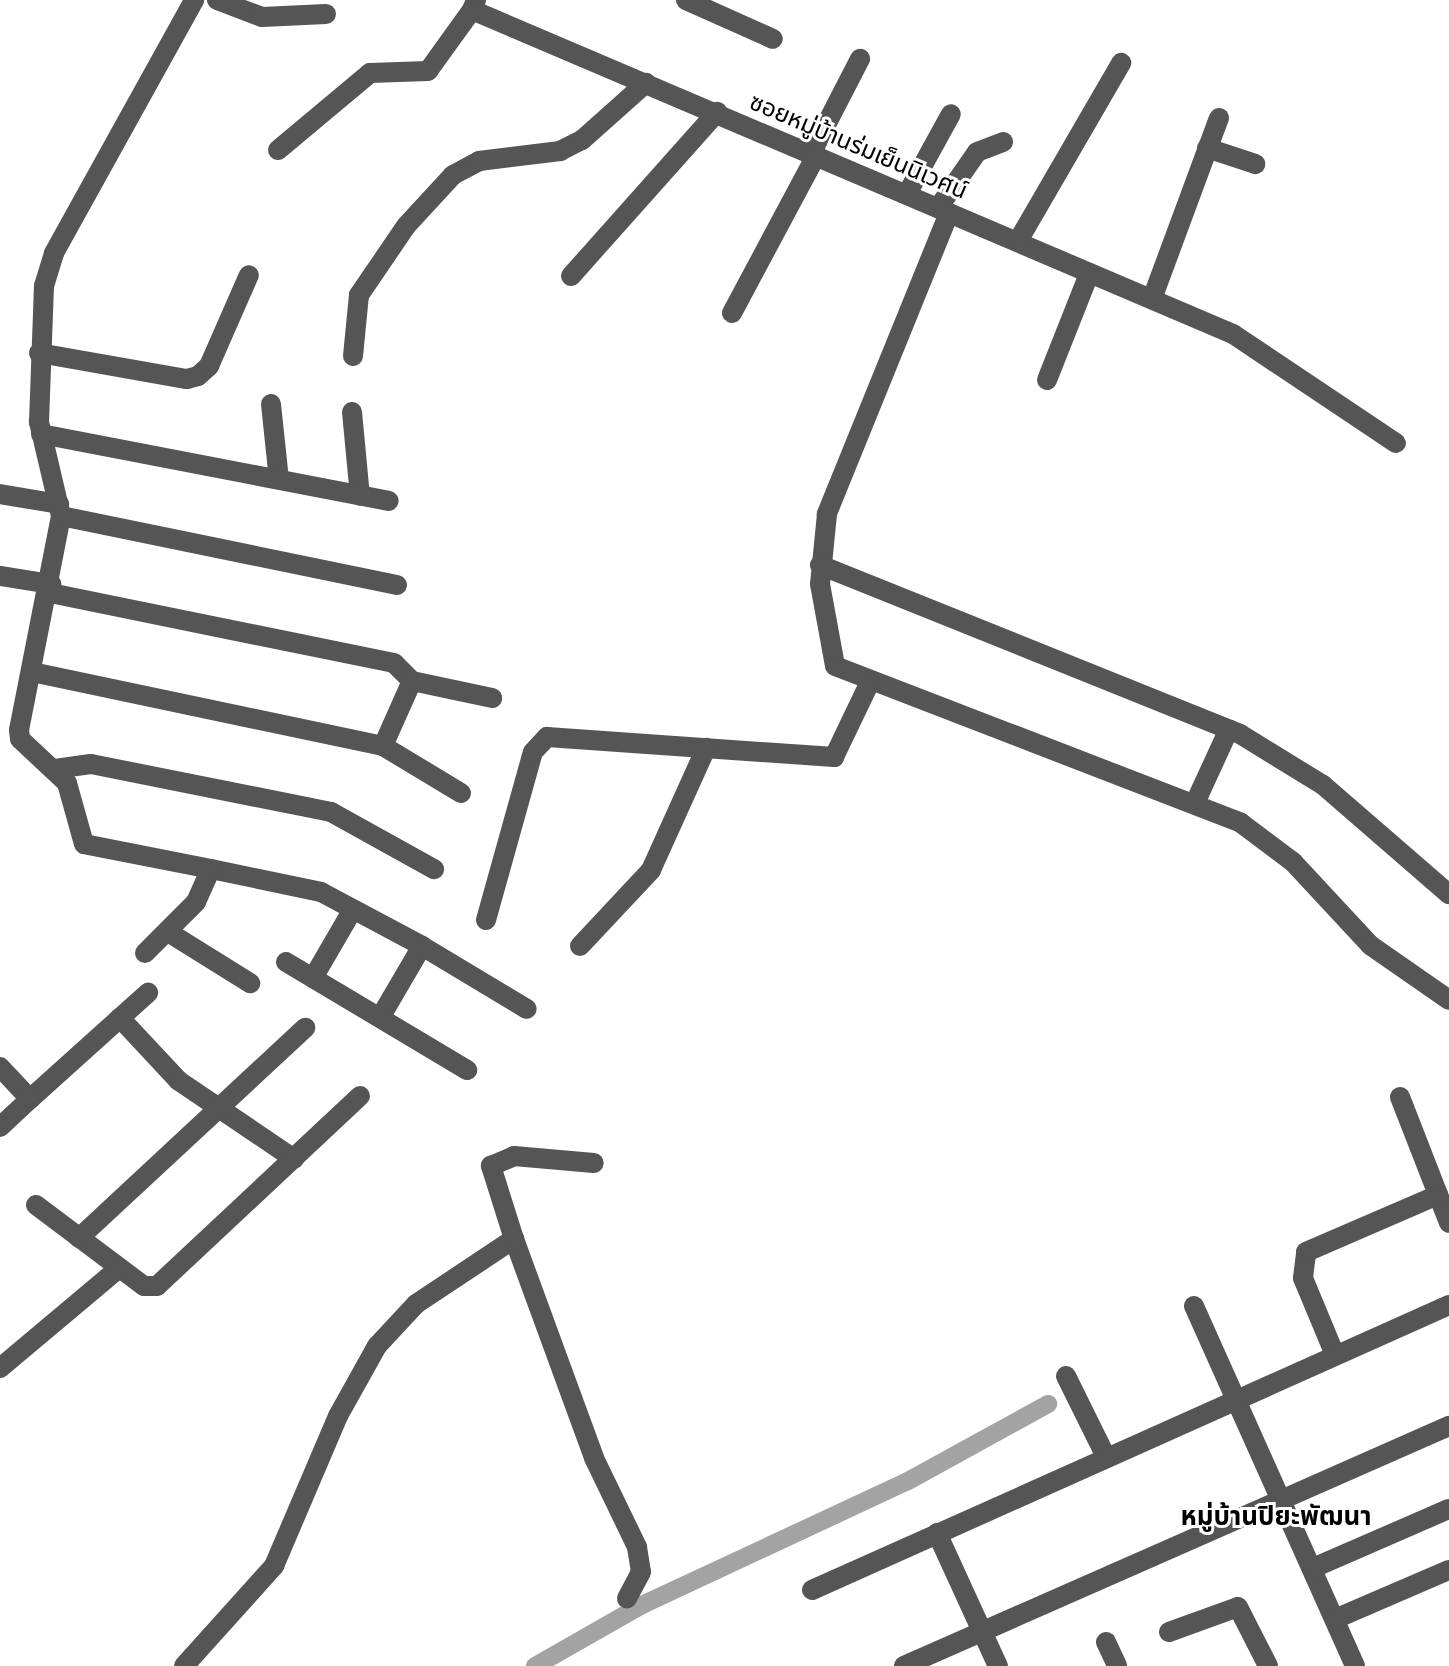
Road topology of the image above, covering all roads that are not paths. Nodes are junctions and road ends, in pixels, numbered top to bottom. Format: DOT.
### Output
graph roads {
  1 [pos="194,0"];
  2 [pos="217,0"];
  3 [pos="686,0"];
  4 [pos="474,5"];
  5 [pos="326,14"];
  6 [pos="773,39"];
  7 [pos="860,59"];
  8 [pos="1121,63"];
  9 [pos="646,83"];
  10 [pos="717,112"];
  11 [pos="951,114"];
  12 [pos="1219,118"];
  13 [pos="1003,142"];
  14 [pos="1207,148"];
  15 [pos="278,150"];
  16 [pos="814,153"];
  17 [pos="1255,164"];
  18 [pos="907,194"];
  19 [pos="944,211"];
  20 [pos="1018,241"];
  21 [pos="1089,274"];
  22 [pos="249,275"];
  23 [pos="571,276"];
  24 [pos="1152,299"];
  25 [pos="732,313"];
  26 [pos="39,353"];
  27 [pos="353,356"];
  28 [pos="1047,380"];
  29 [pos="271,404"];
  30 [pos="352,412"];
  31 [pos="41,434"];
  32 [pos="1396,443"];
  33 [pos="279,480"];
  34 [pos="0,494"];
  35 [pos="360,496"];
  36 [pos="389,501"];
  37 [pos="60,510"];
  38 [pos="820,565"];
  39 [pos="0,576"];
  40 [pos="397,585"];
  41 [pos="50,589"];
  42 [pos="32,672"];
  43 [pos="412,681"];
  44 [pos="870,682"];
  45 [pos="492,698"];
  46 [pos="1229,729"];
  47 [pos="383,746"];
  48 [pos="706,748"];
  49 [pos="55,769"];
  50 [pos="461,793"];
  51 [pos="1195,803"];
  52 [pos="211,869"];
  53 [pos="434,869"];
  54 [pos="1449,894"];
  55 [pos="352,911"];
  56 [pos="486,920"];
  57 [pos="168,932"];
  58 [pos="422,946"];
  59 [pos="580,946"];
  60 [pos="145,953"];
  61 [pos="286,962"];
  62 [pos="313,978"];
  63 [pos="250,983"];
  64 [pos="148,993"];
  65 [pos="1449,1000"];
  66 [pos="527,1009"];
  67 [pos="120,1018"];
  68 [pos="380,1018"];
  69 [pos="305,1028"];
  70 [pos="0,1067"];
  71 [pos="467,1070"];
  72 [pos="360,1096"];
  73 [pos="1400,1097"];
  74 [pos="30,1099"];
  75 [pos="215,1108"];
  76 [pos="0,1127"];
  77 [pos="294,1159"];
  78 [pos="594,1163"];
  79 [pos="1438,1195"];
  80 [pos="36,1205"];
  81 [pos="1449,1223"];
  82 [pos="79,1238"];
  83 [pos="514,1239"];
  84 [pos="119,1268"];
  85 [pos="1449,1305"];
  86 [pos="1194,1306"];
  87 [pos="1335,1355"];
  88 [pos="0,1368"];
  89 [pos="1066,1376"];
  90 [pos="1238,1396"];
  91 [pos="1449,1426"];
  92 [pos="1105,1455"];
  93 [pos="1282,1497"];
  94 [pos="1449,1509"];
  95 [pos="937,1533"];
  96 [pos="1313,1568"];
  97 [pos="1449,1570"];
  98 [pos="812,1590"];
  99 [pos="627,1598"];
  100 [pos="1335,1619"];
  101 [pos="982,1630"];
  102 [pos="1169,1632"];
  103 [pos="1106,1642"];
  104 [pos="1350,1664"];
  105 [pos="184,1666"];
  106 [pos="904,1666"];
  107 [pos="998,1666"];
  108 [pos="1117,1666"];
  109 [pos="1268,1666"];
  1 -- 26 [label="street"];
  2 -- 5 [label="street"];
  3 -- 6 [label="street"];
  4 -- 9 [label="street, ซอยหมู่บ้านร่มเย็นนิเวศน์"];
  4 -- 15 [label="street"];
  7 -- 16 [label="street"];
  8 -- 20 [label="street"];
  9 -- 10 [label="street, ซอยหมู่บ้านร่มเย็นนิเวศน์"];
  9 -- 27 [label="street"];
  10 -- 16 [label="street, ซอยหมู่บ้านร่มเย็นนิเวศน์"];
  10 -- 23 [label="street"];
  11 -- 18 [label="street"];
  12 -- 14 [label="street"];
  13 -- 19 [label="street"];
  14 -- 17 [label="street"];
  14 -- 24 [label="street"];
  16 -- 18 [label="street, ซอยหมู่บ้านร่มเย็นนิเวศน์"];
  16 -- 25 [label="street"];
  18 -- 19 [label="street, ซอยหมู่บ้านร่มเย็นนิเวศน์"];
  19 -- 20 [label="street, ซอยหมู่บ้านร่มเย็นนิเวศน์"];
  19 -- 38 [label="street"];
  20 -- 21 [label="street, ซอยหมู่บ้านร่มเย็นนิเวศน์"];
  21 -- 24 [label="street, ซอยหมู่บ้านร่มเย็นนิเวศน์"];
  21 -- 28 [label="street"];
  22 -- 26 [label="street"];
  24 -- 32 [label="street, ซอยหมู่บ้านร่มเย็นนิเวศน์"];
  26 -- 31 [label="street"];
  29 -- 33 [label="street"];
  30 -- 35 [label="street"];
  31 -- 33 [label="street"];
  31 -- 37 [label="street"];
  33 -- 35 [label="street"];
  34 -- 37 [label="street"];
  35 -- 36 [label="street"];
  37 -- 40 [label="street"];
  37 -- 41 [label="street"];
  38 -- 44 [label="street"];
  38 -- 46 [label="street"];
  39 -- 41 [label="street"];
  41 -- 42 [label="street"];
  41 -- 43 [label="street"];
  42 -- 47 [label="street"];
  42 -- 49 [label="street"];
  43 -- 45 [label="street"];
  43 -- 47 [label="street"];
  44 -- 48 [label="street"];
  44 -- 51 [label="street"];
  46 -- 51 [label="street"];
  46 -- 54 [label="street"];
  47 -- 50 [label="street"];
  48 -- 56 [label="street"];
  48 -- 59 [label="street"];
  49 -- 52 [label="street"];
  49 -- 53 [label="street"];
  51 -- 65 [label="street"];
  52 -- 55 [label="street"];
  52 -- 57 [label="street"];
  55 -- 58 [label="street"];
  55 -- 62 [label="street"];
  57 -- 60 [label="street"];
  57 -- 63 [label="street"];
  58 -- 66 [label="street"];
  58 -- 68 [label="street"];
  61 -- 62 [label="street"];
  62 -- 68 [label="street"];
  64 -- 67 [label="street"];
  67 -- 74 [label="street"];
  67 -- 75 [label="street"];
  68 -- 71 [label="street"];
  69 -- 75 [label="street"];
  70 -- 74 [label="street"];
  72 -- 77 [label="street"];
  73 -- 79 [label="street"];
  74 -- 76 [label="street"];
  75 -- 77 [label="street"];
  75 -- 82 [label="street"];
  77 -- 84 [label="street"];
  78 -- 83 [label="street"];
  79 -- 81 [label="street"];
  79 -- 87 [label="street"];
  80 -- 82 [label="street"];
  82 -- 84 [label="street"];
  83 -- 99 [label="street"];
  83 -- 105 [label="street"];
  84 -- 88 [label="street"];
  85 -- 87 [label="street"];
  86 -- 90 [label="street"];
  87 -- 90 [label="street"];
  89 -- 92 [label="street"];
  90 -- 92 [label="street"];
  90 -- 93 [label="street"];
  91 -- 93 [label="street"];
  92 -- 95 [label="street"];
  93 -- 96 [label="street"];
  93 -- 101 [label="street"];
  94 -- 96 [label="street"];
  95 -- 98 [label="street"];
  95 -- 101 [label="street"];
  96 -- 100 [label="street"];
  97 -- 100 [label="street"];
  100 -- 104 [label="street"];
  101 -- 106 [label="street"];
  101 -- 107 [label="street"];
  102 -- 109 [label="street"];
  103 -- 108 [label="street"];
}
